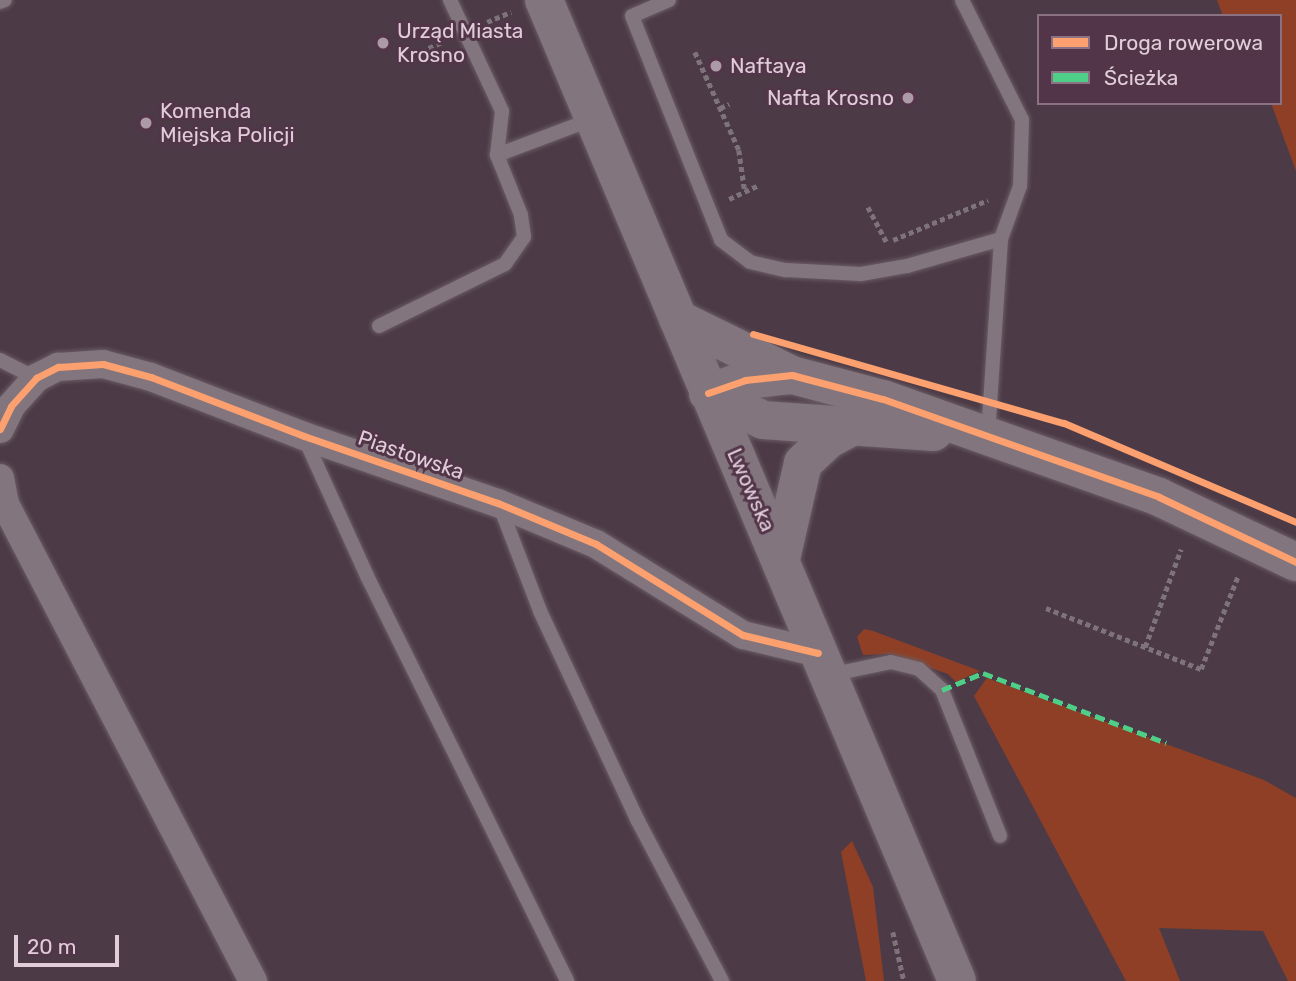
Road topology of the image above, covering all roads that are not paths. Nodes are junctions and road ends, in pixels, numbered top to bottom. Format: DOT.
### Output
graph roads {
  1 [pos="5,0"];
  2 [pos="450,0"];
  3 [pos="544,0"];
  4 [pos="669,0"];
  5 [pos="962,0"];
  6 [pos="0,2"];
  7 [pos="595,118"];
  8 [pos="497,155"];
  9 [pos="1001,239"];
  10 [pos="678,319"];
  11 [pos="379,326"];
  12 [pos="0,360"];
  13 [pos="792,374"];
  14 [pos="36,378"];
  15 [pos="708,393"];
  16 [pos="850,428"];
  17 [pos="0,429"];
  18 [pos="304,436"];
  19 [pos="988,437"];
  20 [pos="2,492"];
  21 [pos="498,503"];
  22 [pos="1283,555"];
  23 [pos="781,559"];
  24 [pos="823,664"];
  25 [pos="1000,836"];
  26 [pos="253,981"];
  27 [pos="567,981"];
  28 [pos="722,981"];
  29 [pos="957,981"];
  1 -- 6 [label="lane"];
  2 -- 8 [label="lane"];
  3 -- 7 [label="street, Lwowska"];
  4 -- 9 [label="lane"];
  5 -- 9 [label="lane"];
  7 -- 8 [label="lane"];
  7 -- 10 [label="street, Lwowska"];
  8 -- 11 [label="lane"];
  9 -- 19 [label="lane"];
  10 -- 13 [label="street"];
  10 -- 15 [label="street, Lwowska"];
  12 -- 14 [label="lane"];
  13 -- 15 [label="street"];
  13 -- 19 [label="street"];
  14 -- 17 [label="street, Piastowska"];
  14 -- 18 [label="street, Piastowska"];
  15 -- 16 [label="street"];
  15 -- 23 [label="street, Lwowska"];
  16 -- 19 [label="street"];
  16 -- 23 [label="street"];
  18 -- 21 [label="street, Piastowska"];
  18 -- 27 [label="lane"];
  19 -- 22 [label="street"];
  20 -- 26 [label="street"];
  21 -- 24 [label="street, Piastowska"];
  21 -- 28 [label="lane"];
  23 -- 24 [label="street, Lwowska"];
  24 -- 25 [label="lane"];
  24 -- 29 [label="street, Lwowska"];
}
